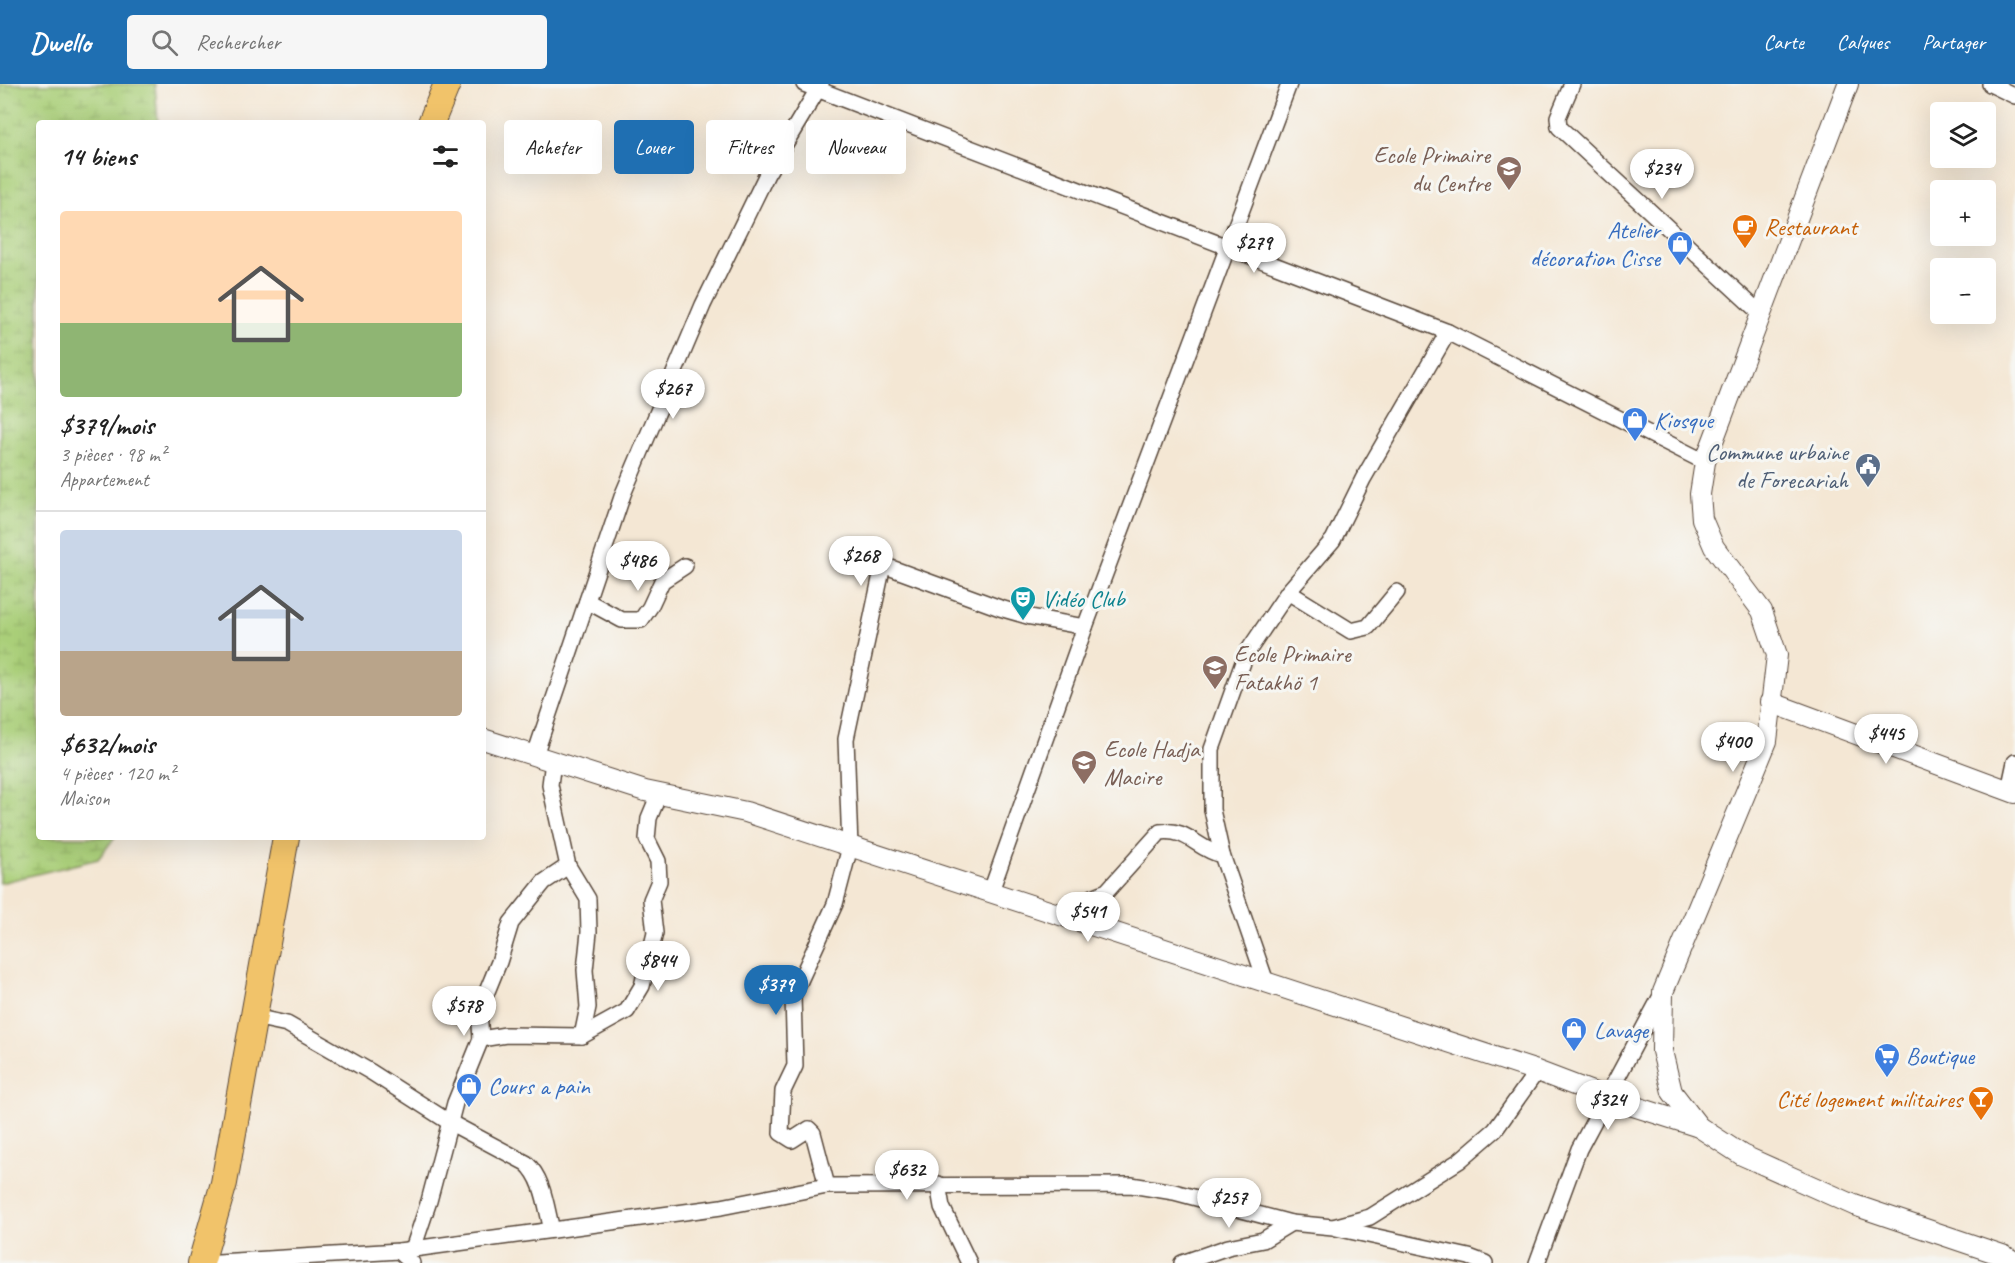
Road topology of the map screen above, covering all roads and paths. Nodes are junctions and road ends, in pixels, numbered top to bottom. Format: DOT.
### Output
graph roads {
  1 [pos="447,84"];
  2 [pos="1290,84"];
  3 [pos="1572,84"];
  4 [pos="1848,84"];
  5 [pos="1990,84"];
  6 [pos="814,86"];
  7 [pos="2015,96"];
  8 [pos="432,120"];
  9 [pos="1229,246"];
  10 [pos="1761,314"];
  11 [pos="1448,332"];
  12 [pos="1705,462"];
  13 [pos="685,566"];
  14 [pos="1288,592"];
  15 [pos="1397,592"];
  16 [pos="587,601"];
  17 [pos="1085,627"];
  18 [pos="1770,702"];
  19 [pos="486,740"];
  20 [pos="544,758"];
  21 [pos="2015,762"];
  22 [pos="2012,792"];
  23 [pos="659,794"];
  24 [pos="285,840"];
  25 [pos="850,847"];
  26 [pos="1222,855"];
  27 [pos="568,866"];
  28 [pos="991,891"];
  29 [pos="1064,915"];
  30 [pos="1266,982"];
  31 [pos="1663,992"];
  32 [pos="254,1017"];
  33 [pos="582,1036"];
  34 [pos="481,1040"];
  35 [pos="1537,1071"];
  36 [pos="1608,1098"];
  37 [pos="449,1122"];
  38 [pos="1699,1127"];
  39 [pos="938,1184"];
  40 [pos="827,1186"];
  41 [pos="1291,1223"];
  42 [pos="1333,1227"];
  43 [pos="552,1230"];
  44 [pos="408,1254"];
  45 [pos="2015,1262"];
  46 [pos="201,1263"];
  47 [pos="969,1263"];
  48 [pos="1182,1263"];
  49 [pos="1485,1263"];
  50 [pos="1537,1263"];
  1 -- 8 [label="highway"];
  2 -- 9 [label="street"];
  3 -- 10 [label="street"];
  4 -- 10 [label="street"];
  5 -- 7 [label="street"];
  6 -- 9 [label="street"];
  6 -- 16 [label="street"];
  9 -- 11 [label="street"];
  9 -- 17 [label="street"];
  10 -- 12 [label="street"];
  11 -- 12 [label="street"];
  11 -- 14 [label="street"];
  12 -- 18 [label="street"];
  13 -- 16 [label="street"];
  14 -- 15 [label="street"];
  14 -- 26 [label="street"];
  16 -- 20 [label="street"];
  17 -- 25 [label="street"];
  17 -- 28 [label="street"];
  18 -- 22 [label="street"];
  18 -- 31 [label="street"];
  19 -- 20 [label="street"];
  20 -- 23 [label="street"];
  20 -- 27 [label="street"];
  21 -- 22 [label="street"];
  23 -- 25 [label="street"];
  23 -- 33 [label="street"];
  24 -- 32 [label="highway"];
  25 -- 28 [label="street"];
  25 -- 40 [label="street"];
  26 -- 29 [label="street"];
  26 -- 30 [label="street"];
  27 -- 33 [label="street"];
  27 -- 34 [label="street"];
  28 -- 29 [label="street"];
  29 -- 30 [label="street"];
  30 -- 35 [label="street"];
  31 -- 36 [label="street"];
  31 -- 38 [label="street"];
  32 -- 37 [label="street"];
  32 -- 46 [label="highway"];
  33 -- 34 [label="street"];
  34 -- 37 [label="street"];
  35 -- 36 [label="street"];
  35 -- 42 [label="street"];
  36 -- 38 [label="street"];
  36 -- 50 [label="street"];
  37 -- 43 [label="street"];
  37 -- 44 [label="street"];
  38 -- 45 [label="street"];
  39 -- 40 [label="street"];
  39 -- 41 [label="street"];
  39 -- 47 [label="street"];
  40 -- 43 [label="street"];
  41 -- 42 [label="street"];
  41 -- 48 [label="street"];
  42 -- 49 [label="street"];
  43 -- 44 [label="street"];
  44 -- 46 [label="street"];
}
